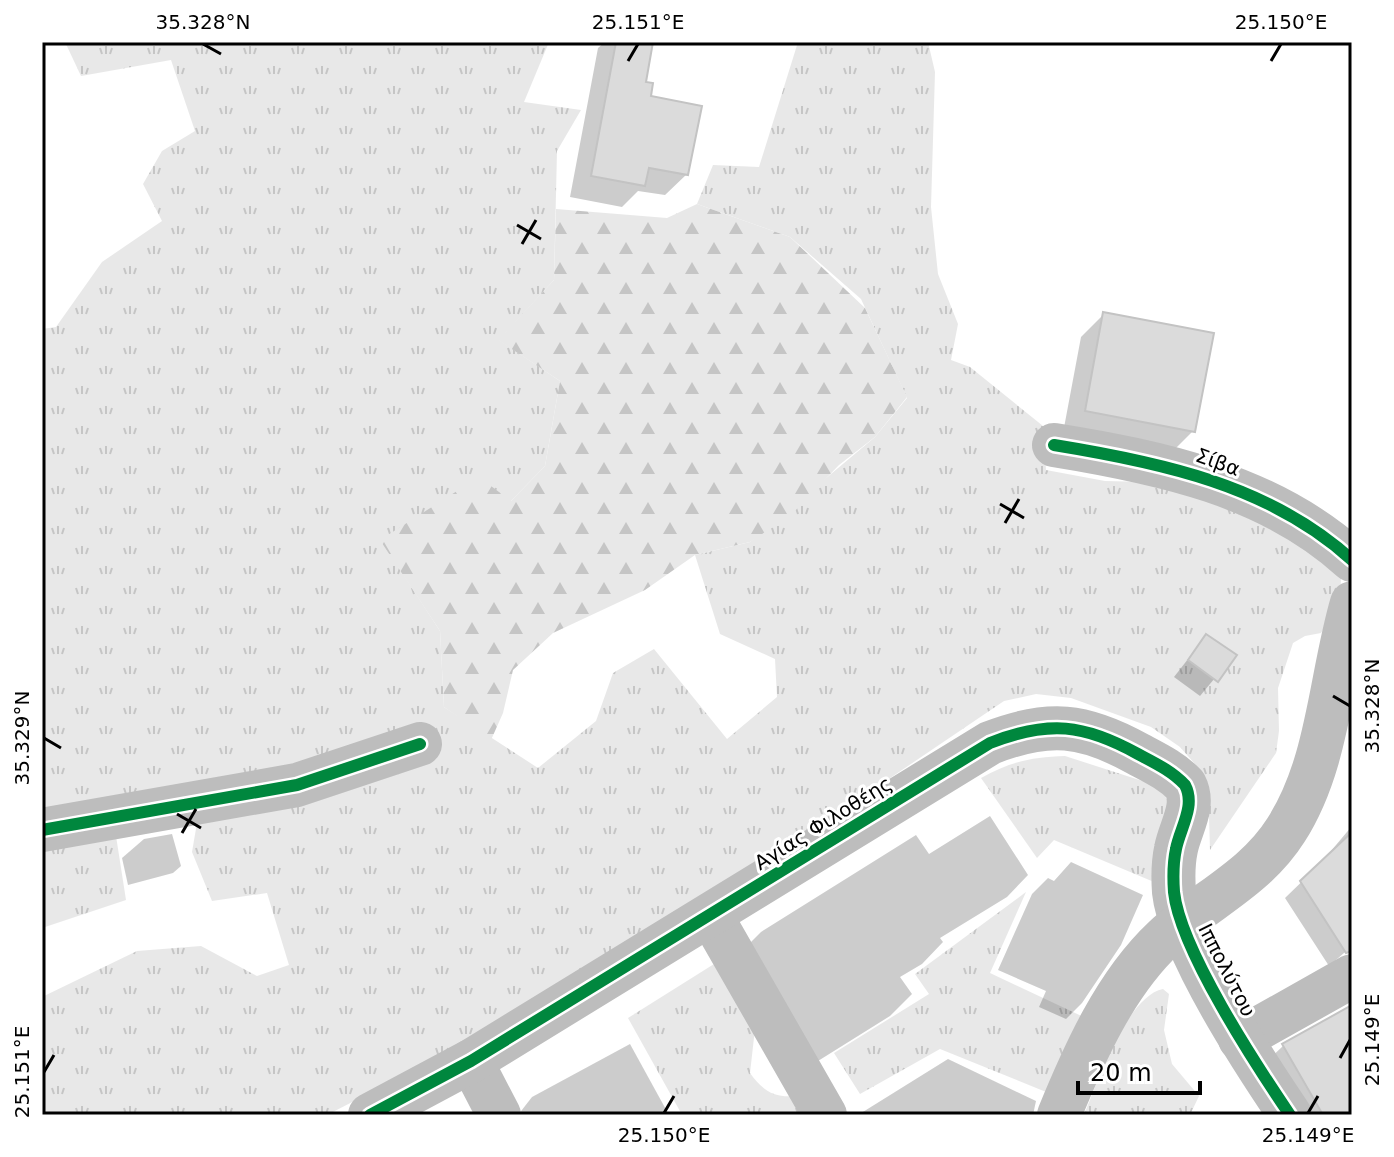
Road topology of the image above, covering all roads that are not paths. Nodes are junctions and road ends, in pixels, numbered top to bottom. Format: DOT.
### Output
graph roads {
  1 [pos="1054,445"];
  2 [pos="1352,560"];
  3 [pos="1352,603"];
  4 [pos="420,744"];
  5 [pos="42,830"];
  6 [pos="711,916"];
  7 [pos="1181,923"];
  8 [pos="1352,976"];
  9 [pos="1240,1039"];
  10 [pos="471,1061"];
  11 [pos="370,1115"];
  12 [pos="499,1115"];
  13 [pos="825,1115"];
  14 [pos="1059,1115"];
  15 [pos="1290,1115"];
  1 -- 2 [label="street, Σίβα"];
  3 -- 7 [label="street"];
  4 -- 5 [label="street"];
  6 -- 7 [label="street, Αγίας Φιλοθέης"];
  6 -- 10 [label="street, Αγίας Φιλοθέης"];
  6 -- 13 [label="street"];
  7 -- 9 [label="street, Ιππολύτου"];
  7 -- 14 [label="street"];
  8 -- 9 [label="street"];
  9 -- 15 [label="street, Ιππολύτου"];
  10 -- 11 [label="street, Αγίας Φιλοθέης"];
  10 -- 12 [label="street"];
}
